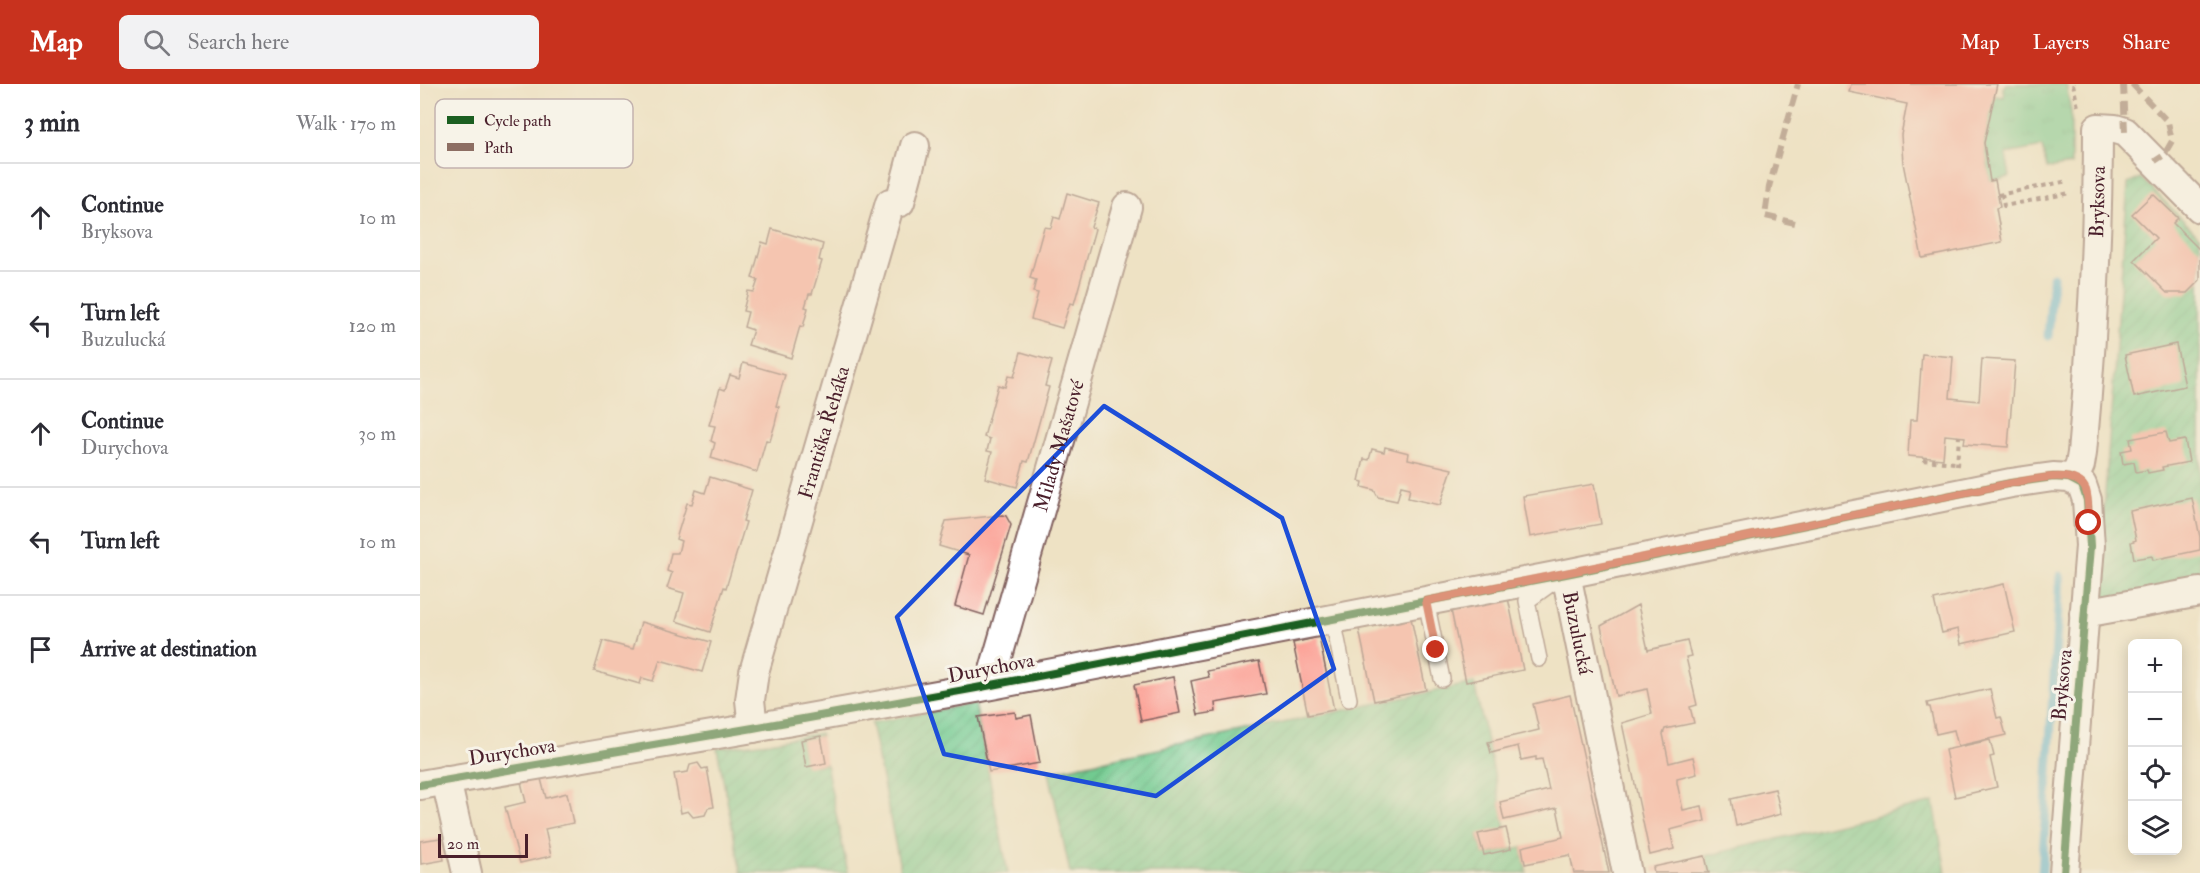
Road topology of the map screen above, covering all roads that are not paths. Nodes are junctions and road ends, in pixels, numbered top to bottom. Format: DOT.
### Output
graph roads {
  1 [pos="915,146"];
  2 [pos="1127,207"];
  3 [pos="2200,208"];
  4 [pos="2081,489"];
  5 [pos="1566,574"];
  6 [pos="2200,592"];
  7 [pos="1426,601"];
  8 [pos="2084,613"];
  9 [pos="1333,619"];
  10 [pos="1539,659"];
  11 [pos="1442,679"];
  12 [pos="990,684"];
  13 [pos="1348,699"];
  14 [pos="753,728"];
  15 [pos="433,782"];
  16 [pos="467,873"];
  17 [pos="1627,873"];
  18 [pos="2064,873"];
  1 -- 14 [label="street, Františka Řeháka"];
  2 -- 12 [label="street, Milady Mašatové"];
  3 -- 4 [label="street, Bryksova"];
  4 -- 5 [label="street, Buzulucká"];
  4 -- 8 [label="street, Bryksova"];
  5 -- 7 [label="street, Durychova"];
  5 -- 10 [label="lane"];
  5 -- 17 [label="street, Buzulucká"];
  6 -- 8 [label="street"];
  7 -- 9 [label="street, Durychova"];
  7 -- 11 [label="lane"];
  8 -- 18 [label="street, Bryksova"];
  9 -- 12 [label="street, Durychova"];
  9 -- 13 [label="lane"];
  12 -- 14 [label="street, Durychova"];
  14 -- 15 [label="street, Durychova"];
  15 -- 16 [label="street"];
}
